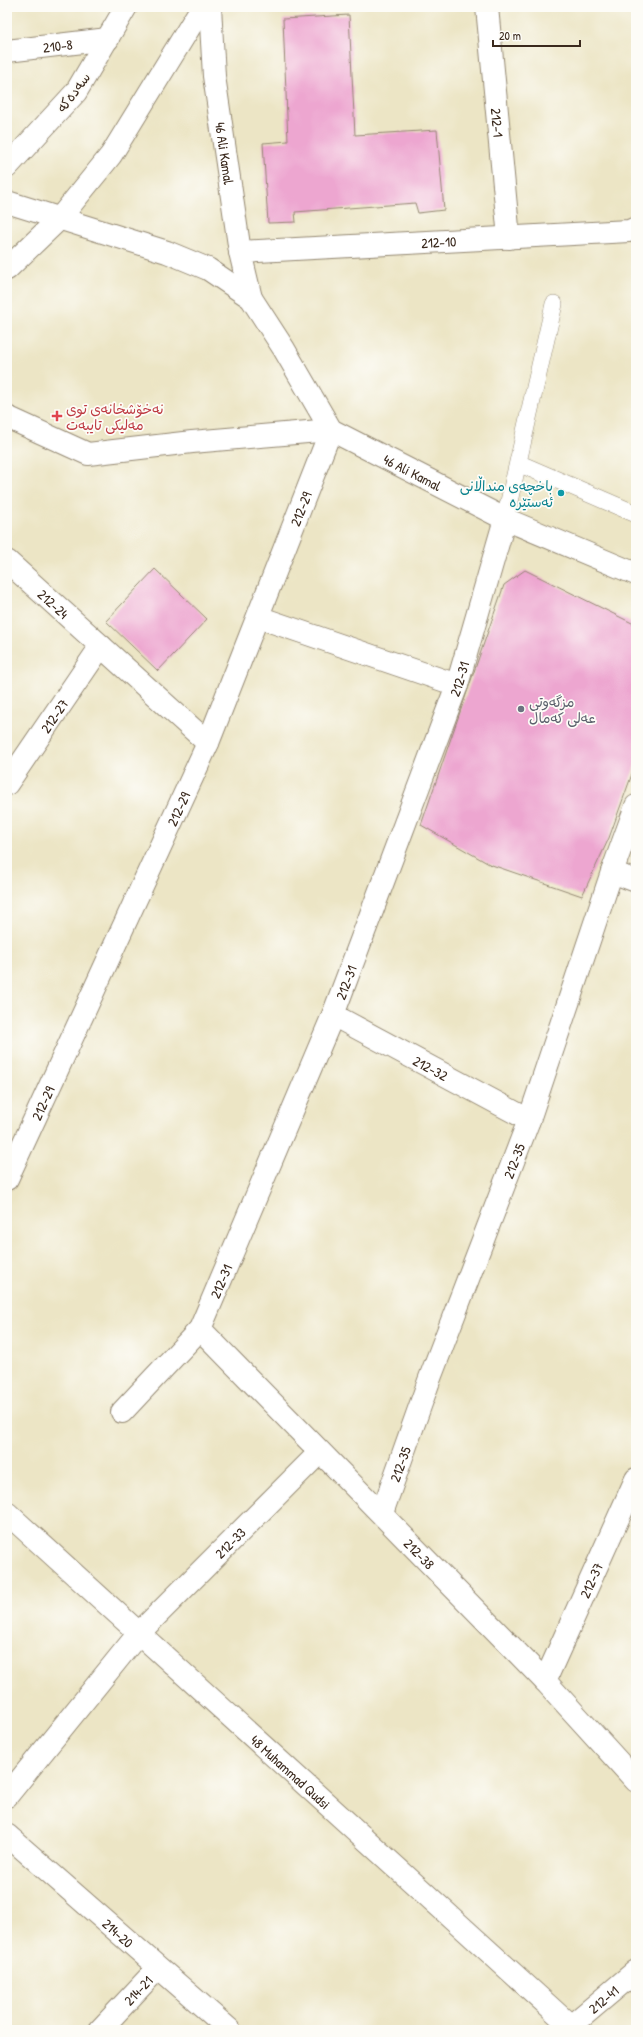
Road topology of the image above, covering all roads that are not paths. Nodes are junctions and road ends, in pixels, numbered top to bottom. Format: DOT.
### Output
graph roads {
  1 [pos="126,7"];
  2 [pos="202,7"];
  3 [pos="210,7"];
  4 [pos="487,7"];
  5 [pos="108,39"];
  6 [pos="7,51"];
  7 [pos="7,167"];
  8 [pos="7,202"];
  9 [pos="60,218"];
  10 [pos="636,228"];
  11 [pos="509,238"];
  12 [pos="240,252"];
  13 [pos="7,269"];
  14 [pos="251,298"];
  15 [pos="554,304"];
  16 [pos="7,417"];
  17 [pos="331,430"];
  18 [pos="518,463"];
  19 [pos="636,514"];
  20 [pos="505,518"];
  21 [pos="7,561"];
  22 [pos="636,574"];
  23 [pos="258,617"];
  24 [pos="100,646"];
  25 [pos="457,685"];
  26 [pos="208,743"];
  27 [pos="7,784"];
  28 [pos="636,806"];
  29 [pos="612,872"];
  30 [pos="636,881"];
  31 [pos="333,1015"];
  32 [pos="529,1120"];
  33 [pos="7,1179"];
  34 [pos="200,1329"];
  35 [pos="122,1412"];
  36 [pos="320,1452"];
  37 [pos="636,1479"];
  38 [pos="7,1513"];
  39 [pos="382,1513"];
  40 [pos="140,1633"];
  41 [pos="545,1681"];
  42 [pos="636,1781"];
  43 [pos="7,1796"];
  44 [pos="7,1835"];
  45 [pos="158,1968"];
  46 [pos="636,1971"];
  47 [pos="573,2028"];
  48 [pos="100,2030"];
  49 [pos="230,2030"];
  1 -- 5 [label="street, سەدەکە"];
  2 -- 9 [label="street"];
  3 -- 12 [label="street, 46 Ali Kamal"];
  4 -- 11 [label="street, 212-1"];
  5 -- 6 [label="street, 210-8"];
  5 -- 7 [label="street, سەدەکە"];
  8 -- 9 [label="street, 46 Ali Kamal"];
  9 -- 13 [label="street"];
  9 -- 14 [label="street, 46 Ali Kamal"];
  10 -- 11 [label="street, 212-10"];
  11 -- 12 [label="street, 212-10"];
  12 -- 14 [label="street, 46 Ali Kamal"];
  14 -- 17 [label="street, 46 Ali Kamal"];
  15 -- 18 [label="lane"];
  16 -- 17 [label="street"];
  17 -- 20 [label="street, 46 Ali Kamal"];
  17 -- 23 [label="street, 212-29"];
  18 -- 19 [label="lane"];
  18 -- 20 [label="lane"];
  20 -- 22 [label="street, 46 Ali Kamal"];
  20 -- 25 [label="street, 212-31"];
  21 -- 24 [label="street, 212-24"];
  23 -- 25 [label="street"];
  23 -- 26 [label="street, 212-29"];
  24 -- 26 [label="street, 212-24"];
  24 -- 27 [label="street, 212-27"];
  25 -- 31 [label="street, 212-31"];
  26 -- 33 [label="street, 212-29"];
  28 -- 29 [label="street, 212-35"];
  29 -- 30 [label="street"];
  29 -- 32 [label="street, 212-35"];
  31 -- 32 [label="street, 212-32"];
  31 -- 34 [label="street, 212-31"];
  32 -- 39 [label="street, 212-35"];
  34 -- 35 [label="street, 212-31"];
  34 -- 36 [label="street, 212-38"];
  36 -- 39 [label="street, 212-38"];
  36 -- 40 [label="street, 212-33"];
  37 -- 41 [label="street, 212-37"];
  38 -- 40 [label="street, 48 Muhammad Qudsi"];
  39 -- 41 [label="street, 212-38"];
  40 -- 43 [label="street, 212-33"];
  40 -- 47 [label="street, 48 Muhammad Qudsi"];
  41 -- 42 [label="street, 212-38"];
  44 -- 45 [label="street, 214-20"];
  45 -- 48 [label="street, 214-21"];
  45 -- 49 [label="street, 214-20"];
  46 -- 47 [label="street, 212-41"];
}
